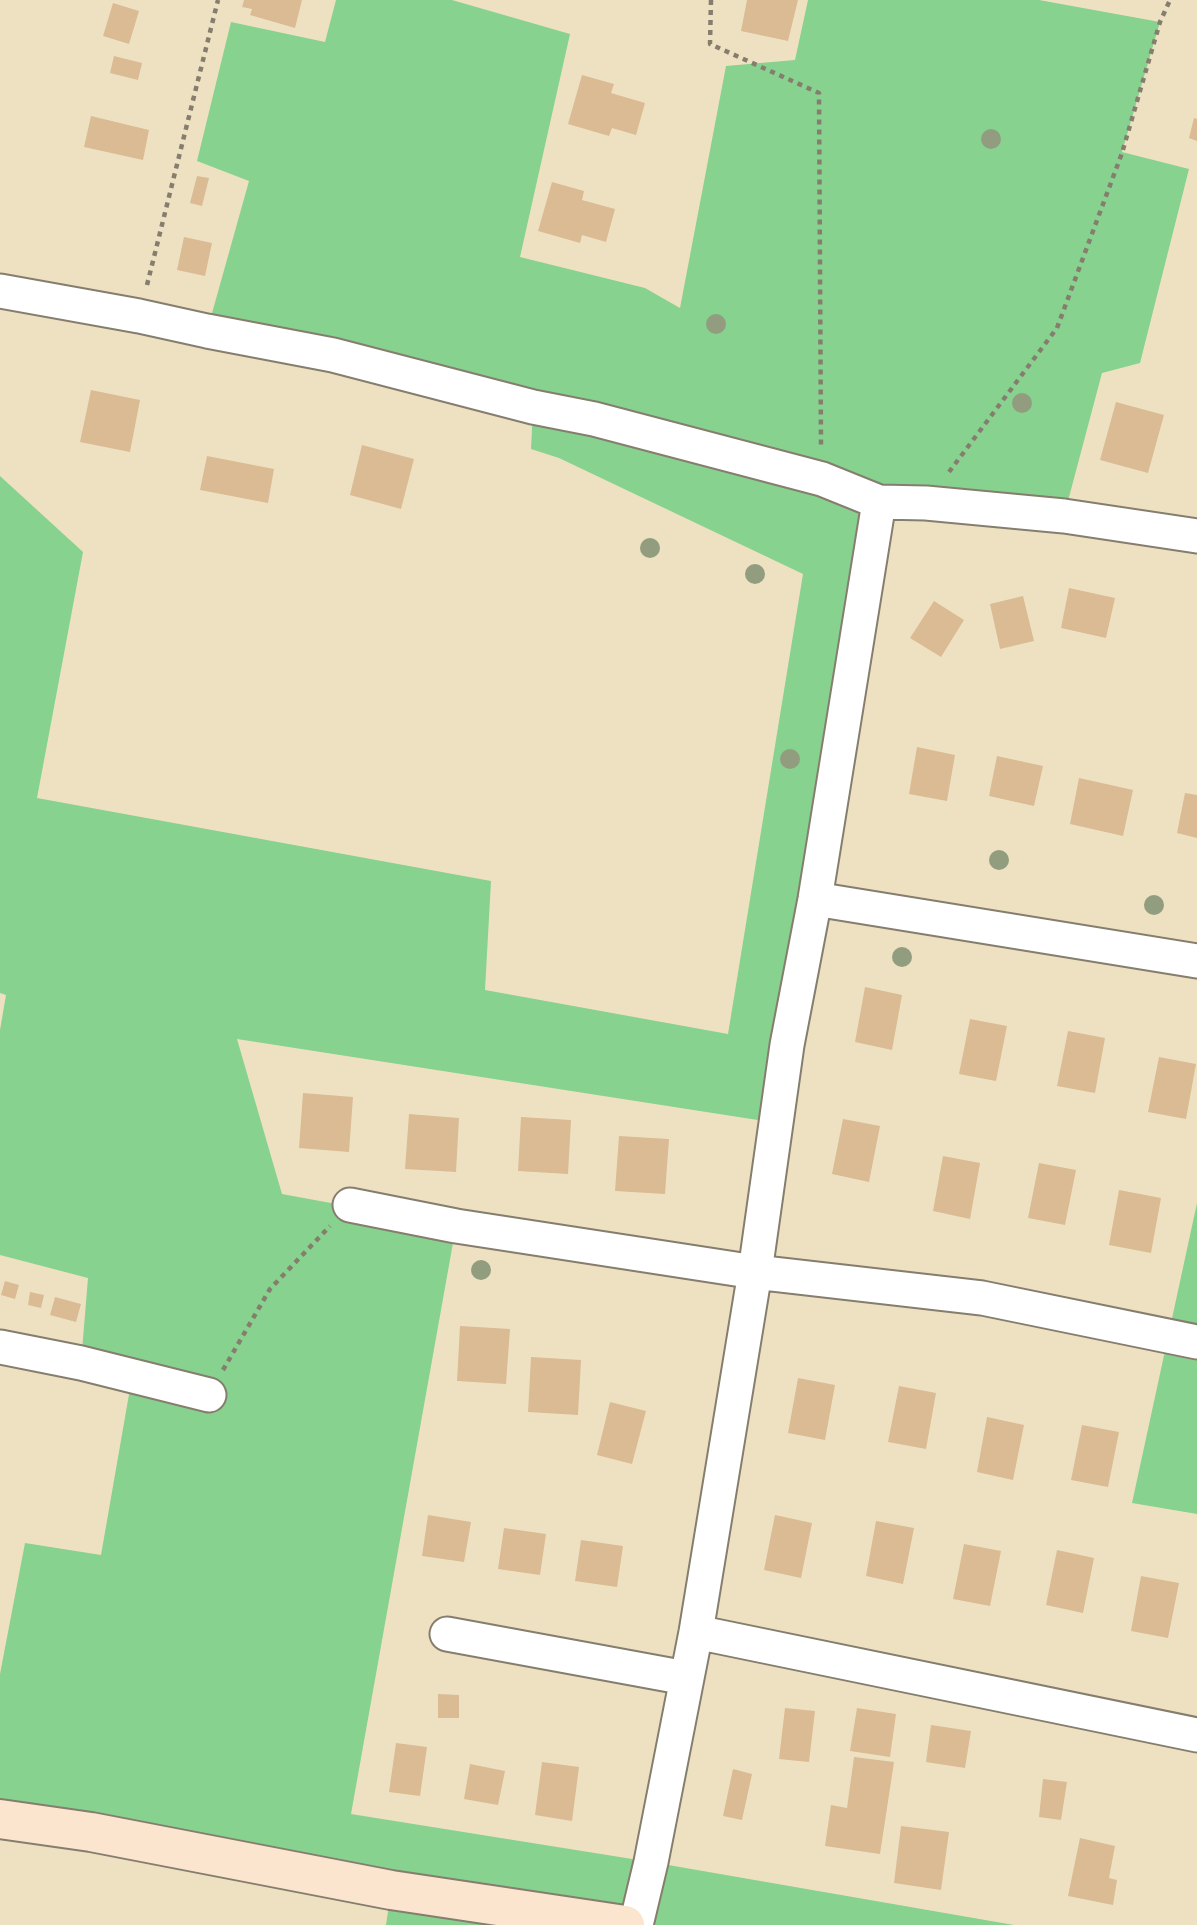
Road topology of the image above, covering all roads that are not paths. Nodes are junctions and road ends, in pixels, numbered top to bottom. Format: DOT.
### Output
graph roads {
  1 [pos="0,291"];
  2 [pos="879,502"];
  3 [pos="1197,536"];
  4 [pos="816,899"];
  5 [pos="1197,961"];
  6 [pos="350,1205"];
  7 [pos="755,1272"];
  8 [pos="1197,1342"];
  9 [pos="0,1347"];
  10 [pos="209,1395"];
  11 [pos="696,1632"];
  12 [pos="447,1634"];
  13 [pos="686,1678"];
  14 [pos="1197,1735"];
  15 [pos="0,1819"];
  16 [pos="625,1925"];
  17 [pos="636,1925"];
  1 -- 2 [label="street"];
  2 -- 3 [label="street"];
  2 -- 4 [label="street"];
  4 -- 5 [label="street"];
  4 -- 7 [label="street"];
  6 -- 7 [label="street"];
  7 -- 8 [label="street"];
  7 -- 11 [label="street"];
  9 -- 10 [label="street"];
  11 -- 13 [label="street"];
  11 -- 14 [label="street"];
  12 -- 13 [label="street"];
  13 -- 17 [label="street"];
  15 -- 16 [label="main road"];
}
